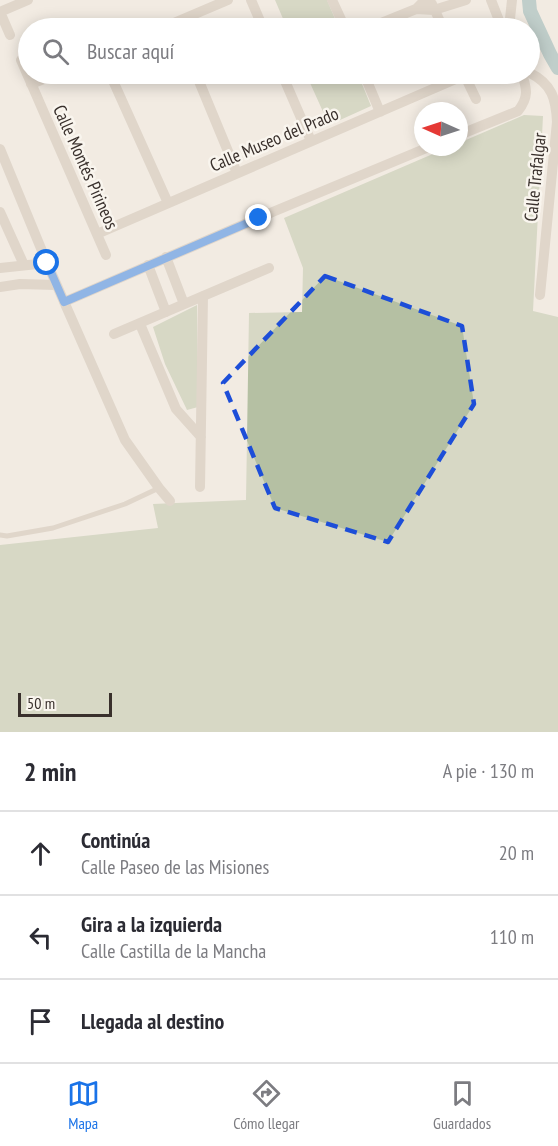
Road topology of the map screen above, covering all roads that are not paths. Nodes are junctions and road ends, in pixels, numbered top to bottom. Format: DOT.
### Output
graph roads {
  1 [pos="28,0"];
  2 [pos="228,0"];
  3 [pos="251,0"];
  4 [pos="332,0"];
  5 [pos="425,0"];
  6 [pos="466,0"];
  7 [pos="491,0"];
  8 [pos="512,0"];
  9 [pos="432,5"];
  10 [pos="416,9"];
  11 [pos="0,12"];
  12 [pos="192,18"];
  13 [pos="259,18"];
  14 [pos="340,18"];
  15 [pos="394,18"];
  16 [pos="498,18"];
  17 [pos="510,18"];
  18 [pos="10,35"];
  19 [pos="540,79"];
  20 [pos="32,84"];
  21 [pos="114,84"];
  22 [pos="200,84"];
  23 [pos="286,84"];
  24 [pos="368,84"];
  25 [pos="443,84"];
  26 [pos="469,84"];
  27 [pos="525,84"];
  28 [pos="476,99"];
  29 [pos="380,112"];
  30 [pos="468,131"];
  31 [pos="311,141"];
  32 [pos="0,149"];
  33 [pos="414,153"];
  34 [pos="237,173"];
  35 [pos="168,203"];
  36 [pos="0,212"];
  37 [pos="97,234"];
  38 [pos="106,255"];
  39 [pos="166,257"];
  40 [pos="47,263"];
  41 [pos="24,265"];
  42 [pos="148,265"];
  43 [pos="0,268"];
  44 [pos="269,268"];
  45 [pos="56,285"];
  46 [pos="0,287"];
  47 [pos="540,295"];
  48 [pos="203,296"];
  49 [pos="64,302"];
  50 [pos="184,304"];
  51 [pos="166,312"];
  52 [pos="140,324"];
  53 [pos="114,334"];
  54 [pos="201,437"];
  55 [pos="200,487"];
  56 [pos="159,488"];
  57 [pos="170,501"];
  58 [pos="0,536"];
  1 -- 11 [label="street"];
  2 -- 12 [label="street"];
  3 -- 13 [label="street"];
  4 -- 14 [label="street"];
  5 -- 10 [label="street"];
  6 -- 9 [label="street"];
  7 -- 16 [label="street"];
  8 -- 17 [label="street"];
  9 -- 10 [label="street"];
  10 -- 15 [label="street"];
  11 -- 18 [label="street"];
  19 -- 47 [label="street, Calle Trafalgar"];
  20 -- 37 [label="street, Calle Montés Pirineos"];
  21 -- 35 [label="street"];
  22 -- 34 [label="street"];
  23 -- 31 [label="street"];
  24 -- 29 [label="street"];
  25 -- 29 [label="street, Calle Museo del Prado"];
  26 -- 28 [label="street"];
  27 -- 30 [label="street"];
  29 -- 31 [label="street, Calle Museo del Prado"];
  31 -- 34 [label="street, Calle Museo del Prado"];
  32 -- 40 [label="street"];
  33 -- 39 [label="street"];
  34 -- 35 [label="street, Calle Museo del Prado"];
  35 -- 37 [label="street, Calle Museo del Prado"];
  36 -- 41 [label="street"];
  37 -- 38 [label="street, Calle Montés Pirineos"];
  39 -- 42 [label="street"];
  39 -- 50 [label="street"];
  40 -- 41 [label="street"];
  40 -- 45 [label="street"];
  41 -- 43 [label="street"];
  42 -- 49 [label="street"];
  42 -- 51 [label="street"];
  44 -- 48 [label="street"];
  45 -- 46 [label="street"];
  45 -- 49 [label="street"];
  48 -- 50 [label="street"];
  48 -- 54 [label="street"];
  49 -- 56 [label="street"];
  50 -- 51 [label="street"];
  51 -- 52 [label="street"];
  52 -- 53 [label="street"];
  52 -- 54 [label="street"];
  54 -- 55 [label="street"];
  56 -- 57 [label="street"];
  56 -- 58 [label="lane"];
}
